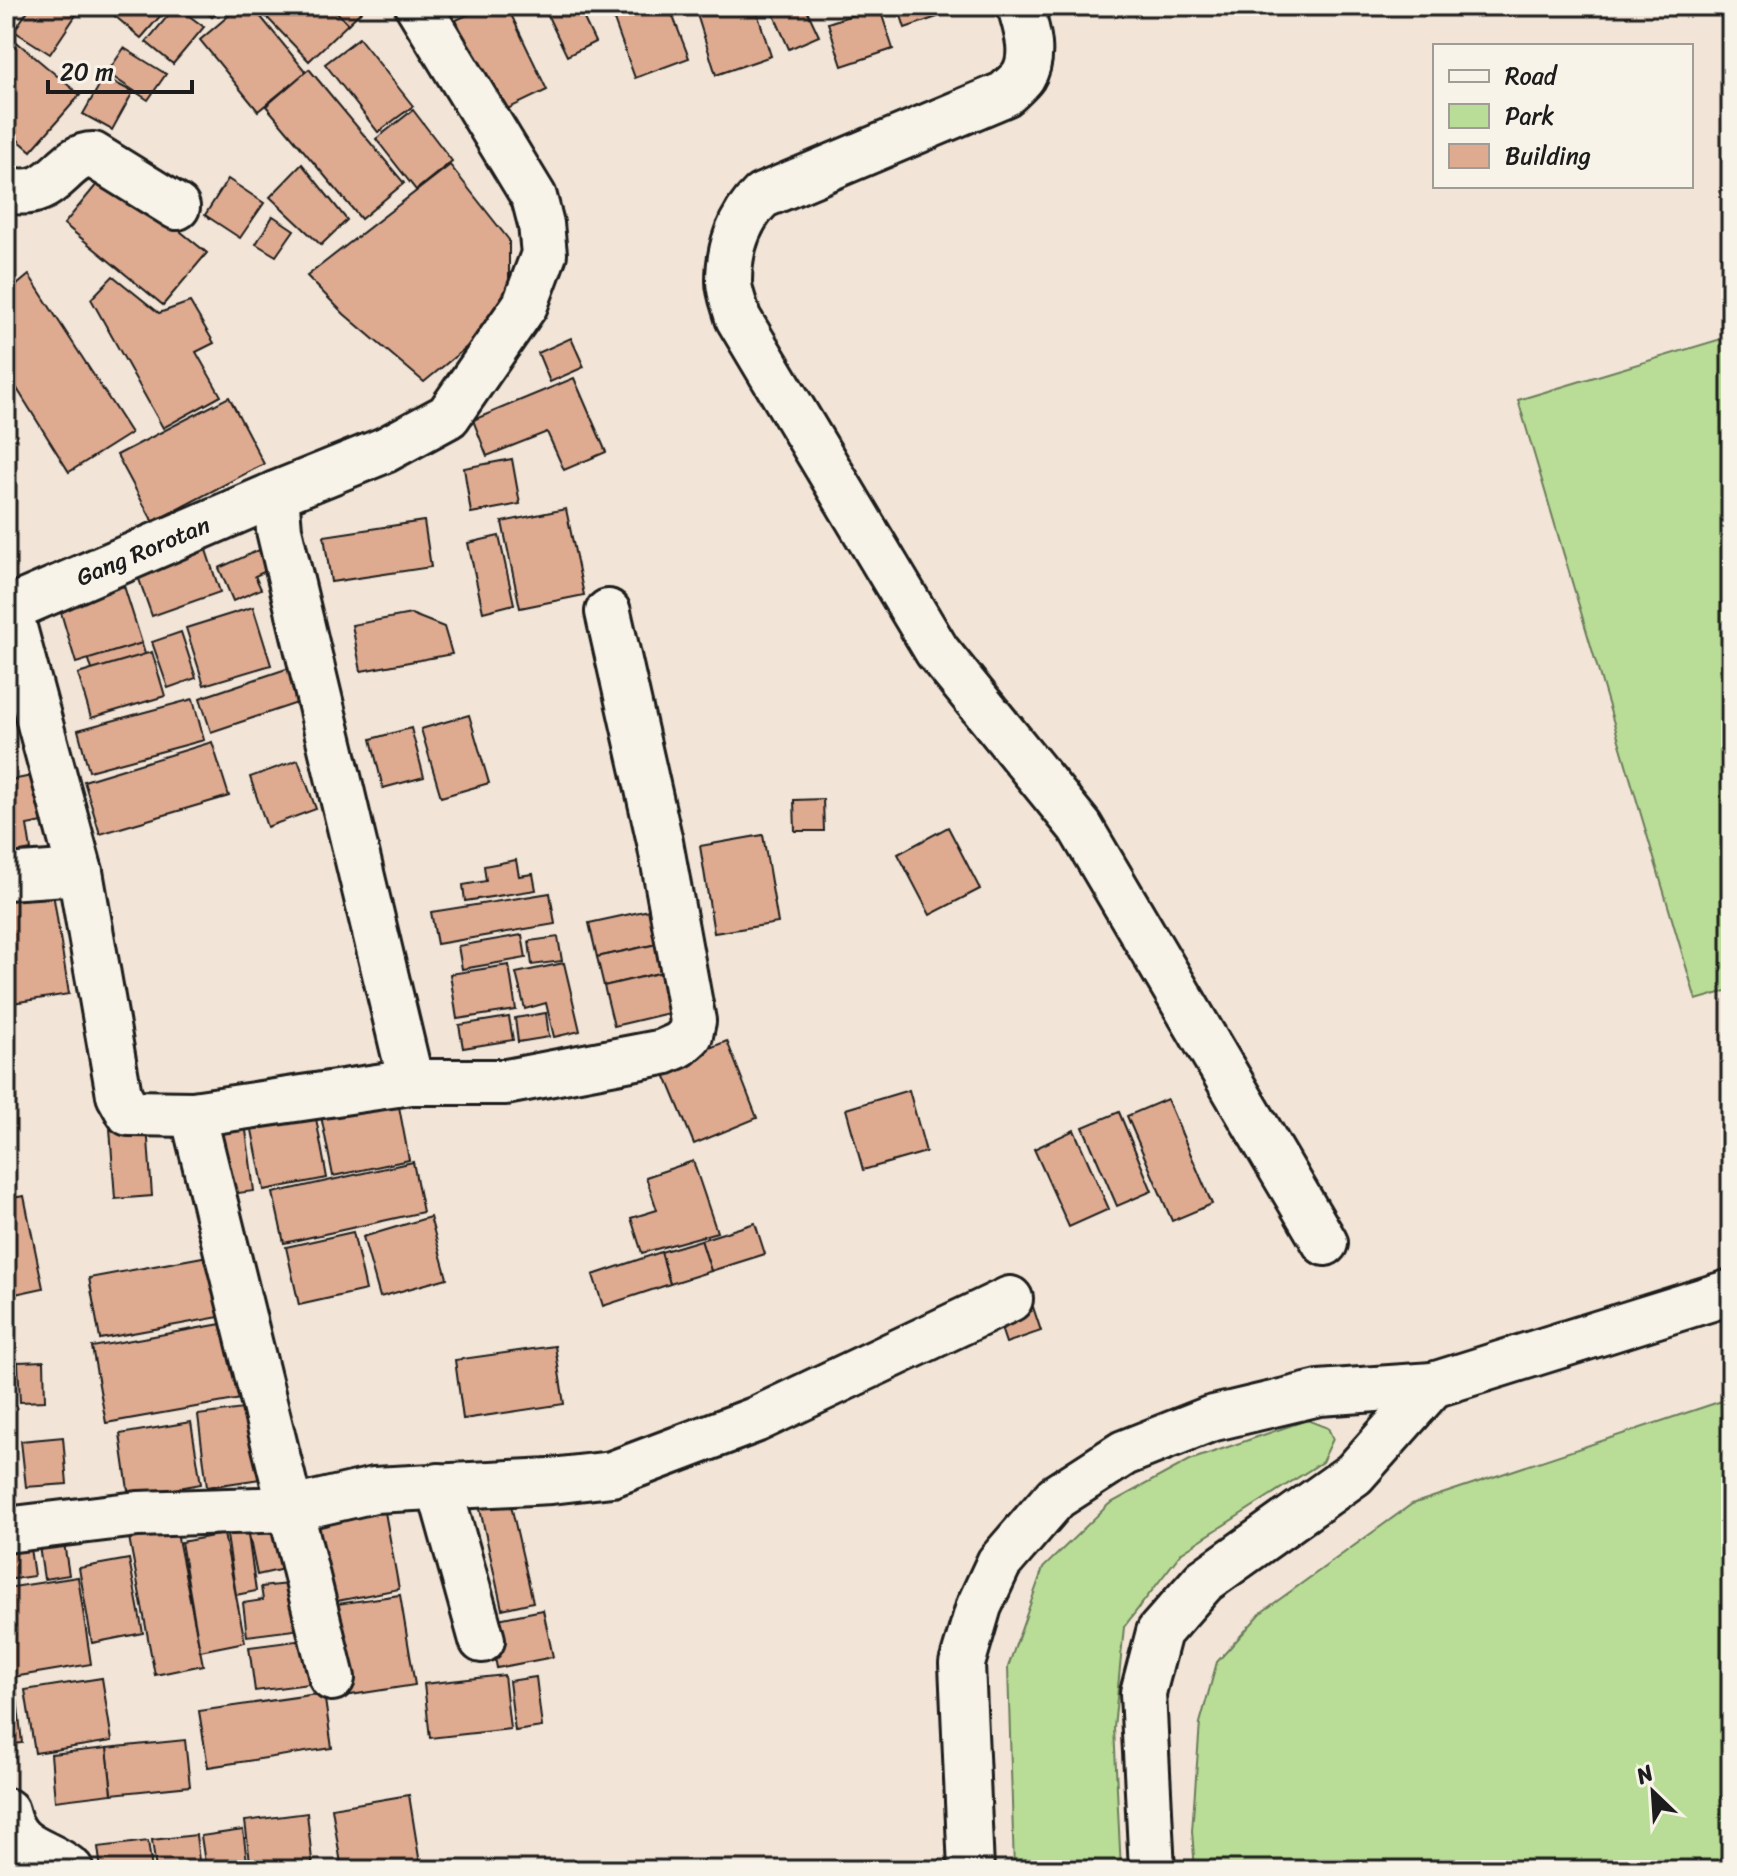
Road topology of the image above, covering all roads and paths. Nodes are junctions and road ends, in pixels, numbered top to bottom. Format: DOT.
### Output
graph roads {
  1 [pos="1020,6"];
  2 [pos="426,8"];
  3 [pos="6,189"];
  4 [pos="177,207"];
  5 [pos="276,494"];
  6 [pos="608,612"];
  7 [pos="80,872"];
  8 [pos="6,877"];
  9 [pos="411,1082"];
  10 [pos="193,1114"];
  11 [pos="1325,1243"];
  12 [pos="1731,1292"];
  13 [pos="1010,1299"];
  14 [pos="1433,1385"];
  15 [pos="439,1486"];
  16 [pos="292,1509"];
  17 [pos="6,1530"];
  18 [pos="482,1640"];
  19 [pos="332,1678"];
  20 [pos="6,1811"];
  21 [pos="71,1870"];
  22 [pos="971,1870"];
  23 [pos="1152,1870"];
  1 -- 11 [label="street"];
  2 -- 5 [label="street, Gang Rorotan"];
  3 -- 4 [label="street"];
  5 -- 7 [label="street, Gang Rorotan"];
  5 -- 9 [label="street"];
  6 -- 9 [label="street"];
  7 -- 8 [label="street"];
  7 -- 10 [label="street"];
  9 -- 10 [label="street"];
  10 -- 16 [label="street"];
  12 -- 14 [label="street"];
  13 -- 15 [label="street"];
  14 -- 22 [label="street"];
  14 -- 23 [label="street"];
  15 -- 16 [label="street"];
  15 -- 18 [label="street"];
  16 -- 17 [label="street"];
  16 -- 19 [label="street"];
  20 -- 21 [label="street"];
}
